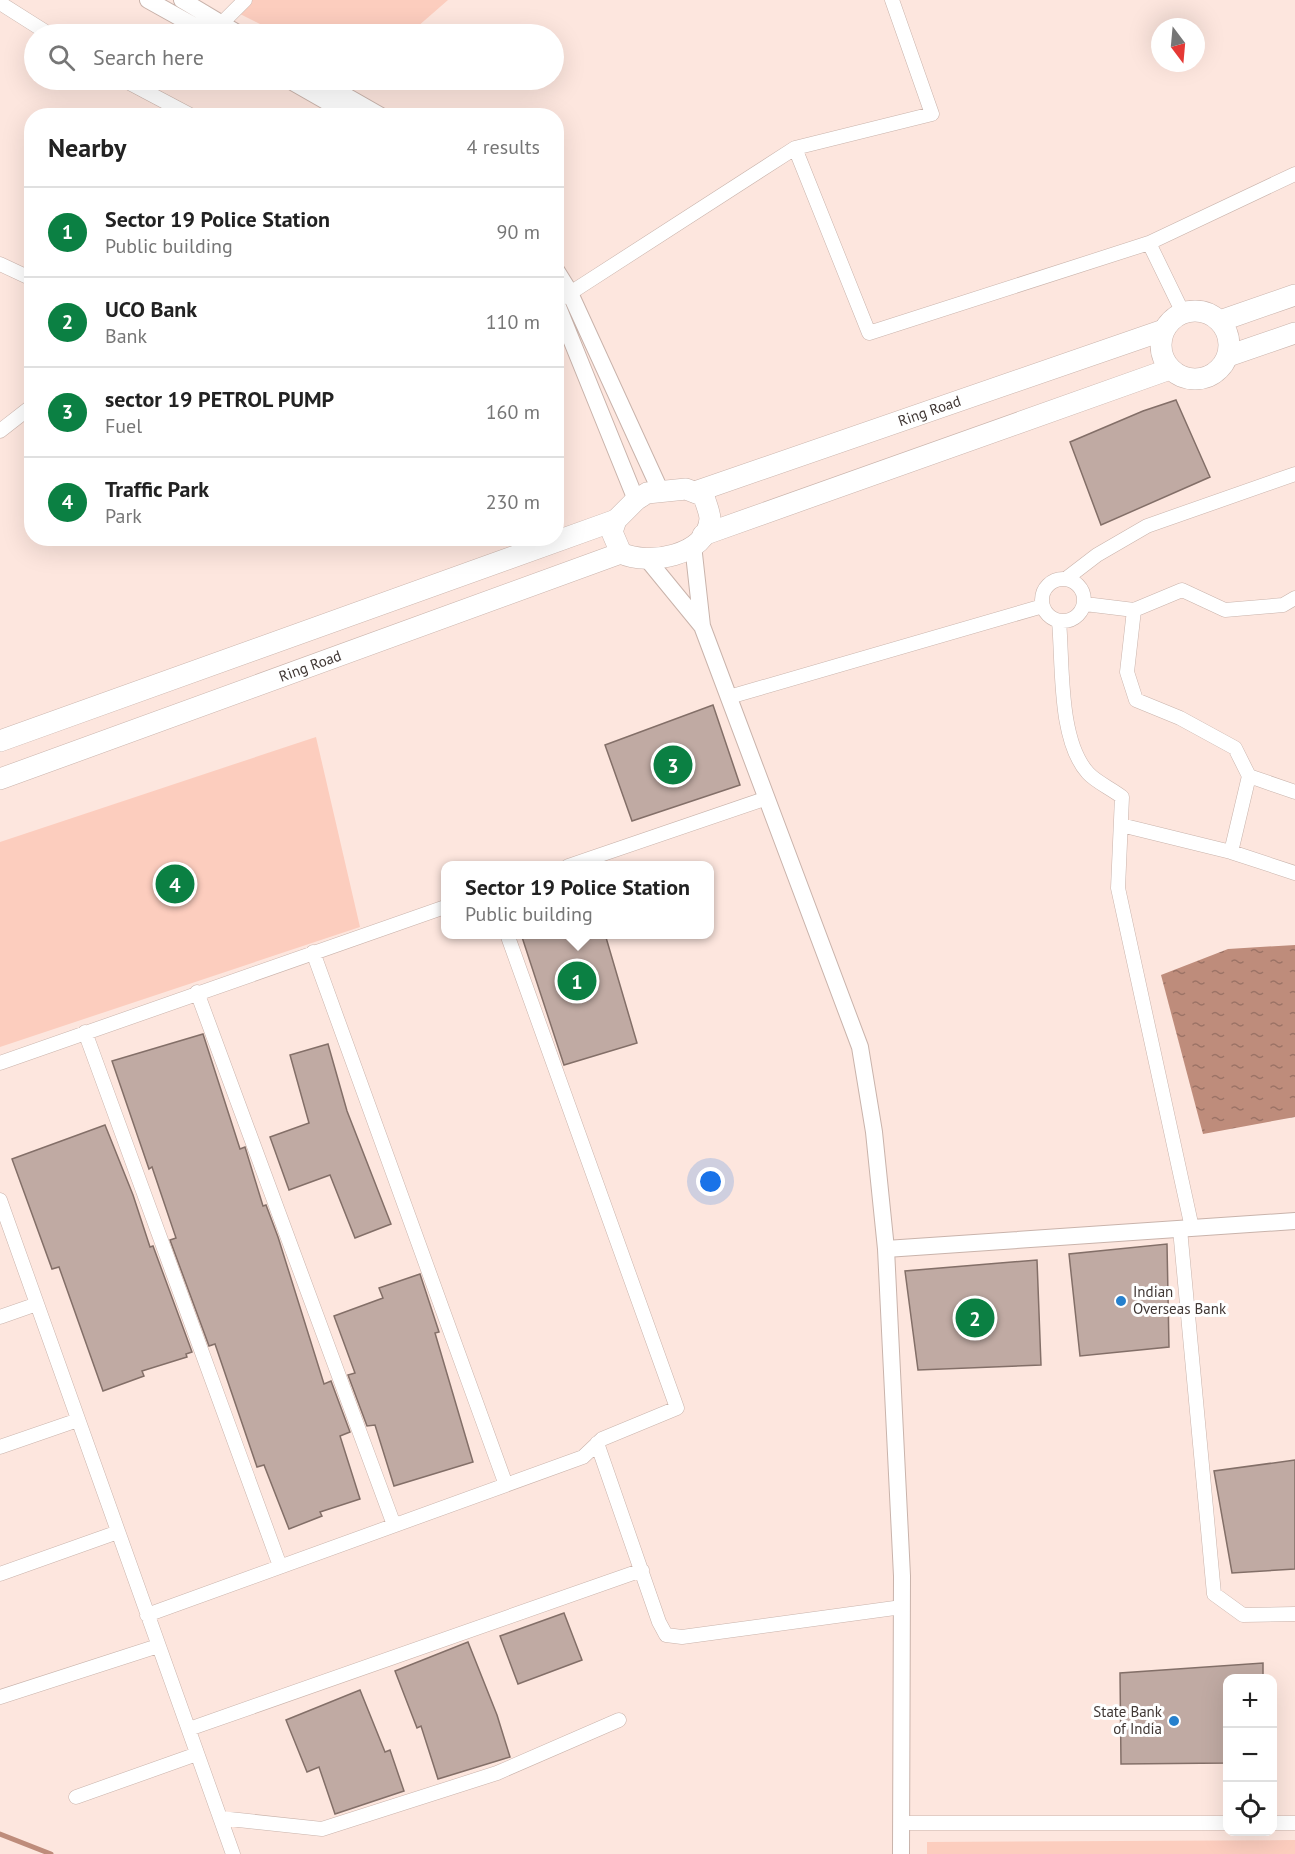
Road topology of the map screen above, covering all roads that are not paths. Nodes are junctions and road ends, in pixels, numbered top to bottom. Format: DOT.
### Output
graph roads {
  1 [pos="148,0"];
  2 [pos="182,0"];
  3 [pos="245,0"];
  4 [pos="892,0"];
  5 [pos="0,3"];
  6 [pos="33,24"];
  7 [pos="203,24"];
  8 [pos="209,24"];
  9 [pos="220,24"];
  10 [pos="143,90"];
  11 [pos="306,90"];
  12 [pos="336,90"];
  13 [pos="177,108"];
  14 [pos="338,108"];
  15 [pos="367,108"];
  16 [pos="795,148"];
  17 [pos="1295,174"];
  18 [pos="1149,243"];
  19 [pos="0,264"];
  20 [pos="24,275"];
  21 [pos="1295,295"];
  22 [pos="564,297"];
  23 [pos="564,308"];
  24 [pos="564,311"];
  25 [pos="1183,313"];
  26 [pos="1221,321"];
  27 [pos="1164,330"];
  28 [pos="1295,333"];
  29 [pos="1228,356"];
  30 [pos="1170,369"];
  31 [pos="24,412"];
  32 [pos="0,431"];
  33 [pos="1295,474"];
  34 [pos="660,490"];
  35 [pos="695,492"];
  36 [pos="636,500"];
  37 [pos="616,520"];
  38 [pos="564,539"];
  39 [pos="698,540"];
  40 [pos="544,546"];
  41 [pos="621,553"];
  42 [pos="647,559"];
  43 [pos="1067,578"];
  44 [pos="1295,598"];
  45 [pos="1085,604"];
  46 [pos="1043,606"];
  47 [pos="1134,610"];
  48 [pos="1059,621"];
  49 [pos="702,626"];
  50 [pos="729,697"];
  51 [pos="0,741"];
  52 [pos="1249,776"];
  53 [pos="0,779"];
  54 [pos="1295,792"];
  55 [pos="767,798"];
  56 [pos="1121,825"];
  57 [pos="1231,852"];
  58 [pos="583,861"];
  59 [pos="1295,873"];
  60 [pos="441,908"];
  61 [pos="509,939"];
  62 [pos="313,951"];
  63 [pos="197,992"];
  64 [pos="85,1032"];
  65 [pos="0,1063"];
  66 [pos="0,1200"];
  67 [pos="1295,1221"];
  68 [pos="1186,1229"];
  69 [pos="886,1249"];
  70 [pos="36,1304"];
  71 [pos="0,1317"];
  72 [pos="78,1420"];
  73 [pos="597,1443"];
  74 [pos="0,1447"];
  75 [pos="506,1485"];
  76 [pos="394,1526"];
  77 [pos="118,1532"];
  78 [pos="280,1566"];
  79 [pos="642,1570"];
  80 [pos="0,1574"];
  81 [pos="902,1607"];
  82 [pos="1295,1614"];
  83 [pos="147,1615"];
  84 [pos="158,1646"];
  85 [pos="0,1697"];
  86 [pos="620,1720"];
  87 [pos="189,1729"];
  88 [pos="197,1754"];
  89 [pos="76,1797"];
  90 [pos="220,1818"];
  91 [pos="901,1823"];
  92 [pos="1223,1823"];
  93 [pos="1277,1823"];
  94 [pos="1295,1823"];
  95 [pos="232,1851"];
  96 [pos="901,1854"];
  1 -- 7 [label="street"];
  2 -- 8 [label="street"];
  3 -- 9 [label="street"];
  4 -- 16 [label="street"];
  5 -- 6 [label="street"];
  10 -- 13 [label="street"];
  11 -- 14 [label="street"];
  12 -- 15 [label="street"];
  16 -- 18 [label="street"];
  16 -- 22 [label="street"];
  17 -- 18 [label="street"];
  18 -- 25 [label="street"];
  19 -- 20 [label="street"];
  21 -- 26 [label="main road"];
  23 -- 34 [label="street"];
  24 -- 36 [label="street"];
  25 -- 26 [label="main road"];
  25 -- 27 [label="main road"];
  26 -- 29 [label="main road"];
  27 -- 30 [label="main road"];
  27 -- 35 [label="main road, Ring Road"];
  28 -- 29 [label="main road"];
  29 -- 30 [label="main road"];
  30 -- 39 [label="main road"];
  31 -- 32 [label="street"];
  33 -- 43 [label="street"];
  34 -- 35 [label="main road"];
  34 -- 36 [label="main road"];
  35 -- 39 [label="main road"];
  36 -- 37 [label="main road"];
  37 -- 38 [label="main road"];
  37 -- 41 [label="main road"];
  39 -- 42 [label="main road"];
  39 -- 49 [label="street"];
  40 -- 51 [label="main road"];
  41 -- 42 [label="main road"];
  41 -- 53 [label="main road, Ring Road"];
  42 -- 49 [label="street"];
  43 -- 45 [label="street"];
  43 -- 46 [label="street"];
  44 -- 47 [label="street"];
  45 -- 47 [label="street"];
  45 -- 48 [label="street"];
  46 -- 48 [label="street"];
  46 -- 50 [label="street"];
  47 -- 52 [label="street"];
  48 -- 56 [label="street"];
  49 -- 50 [label="street"];
  50 -- 55 [label="street"];
  52 -- 54 [label="street"];
  52 -- 57 [label="street"];
  55 -- 58 [label="street"];
  55 -- 69 [label="street"];
  56 -- 57 [label="street"];
  56 -- 68 [label="street"];
  57 -- 59 [label="street"];
  60 -- 62 [label="street"];
  61 -- 73 [label="street"];
  62 -- 63 [label="street"];
  62 -- 75 [label="street"];
  63 -- 64 [label="street"];
  63 -- 76 [label="street"];
  64 -- 65 [label="street"];
  64 -- 78 [label="street"];
  66 -- 70 [label="street"];
  67 -- 68 [label="street"];
  68 -- 69 [label="street"];
  68 -- 82 [label="street"];
  69 -- 81 [label="street"];
  70 -- 71 [label="street"];
  70 -- 72 [label="street"];
  72 -- 74 [label="street"];
  72 -- 77 [label="street"];
  73 -- 75 [label="street"];
  73 -- 79 [label="street"];
  75 -- 76 [label="street"];
  76 -- 78 [label="street"];
  77 -- 80 [label="street"];
  77 -- 83 [label="street"];
  78 -- 83 [label="street"];
  79 -- 81 [label="street"];
  79 -- 87 [label="street"];
  81 -- 91 [label="street"];
  83 -- 84 [label="street"];
  84 -- 85 [label="street"];
  84 -- 87 [label="street"];
  86 -- 90 [label="street"];
  87 -- 88 [label="street"];
  88 -- 89 [label="street"];
  88 -- 90 [label="street"];
  90 -- 95 [label="street"];
  91 -- 92 [label="street"];
  91 -- 96 [label="street"];
  93 -- 94 [label="street"];
}
